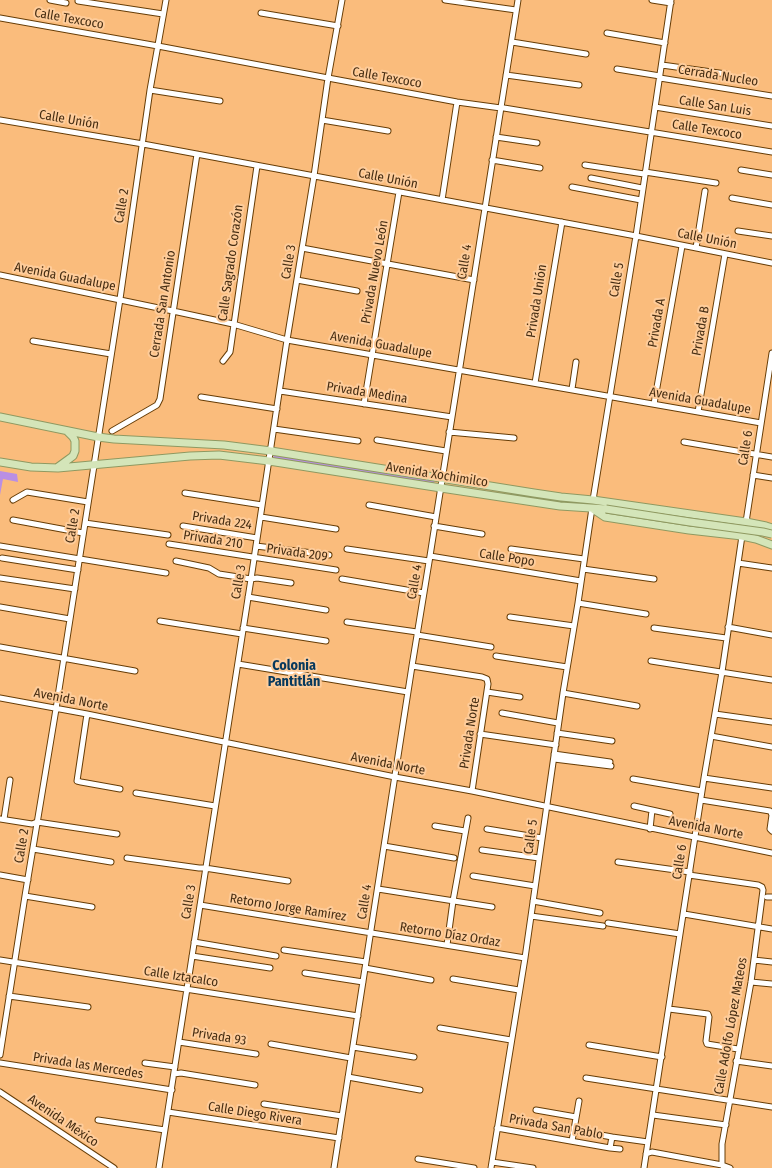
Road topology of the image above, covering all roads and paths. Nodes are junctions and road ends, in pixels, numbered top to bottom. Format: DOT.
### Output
graph roads {
  1 [pos="50,0"];
  2 [pos="166,0"];
  3 [pos="342,0"];
  4 [pos="445,0"];
  5 [pos="518,0"];
  6 [pos="652,0"];
  7 [pos="78,1"];
  8 [pos="671,2"];
  9 [pos="66,3"];
  10 [pos="516,10"];
  11 [pos="261,13"];
  12 [pos="163,14"];
  13 [pos="0,18"];
  14 [pos="338,26"];
  15 [pos="607,33"];
  16 [pos="512,42"];
  17 [pos="665,44"];
  18 [pos="158,46"];
  19 [pos="586,54"];
  20 [pos="662,65"];
  21 [pos="617,69"];
  22 [pos="726,74"];
  23 [pos="506,75"];
  24 [pos="660,77"];
  25 [pos="328,78"];
  26 [pos="579,85"];
  27 [pos="150,90"];
  28 [pos="772,96"];
  29 [pos="220,101"];
  30 [pos="457,102"];
  31 [pos="655,107"];
  32 [pos="501,108"];
  33 [pos="0,120"];
  34 [pos="322,120"];
  35 [pos="772,126"];
  36 [pos="388,131"];
  37 [pos="651,132"];
  38 [pos="496,137"];
  39 [pos="537,143"];
  40 [pos="143,144"];
  41 [pos="772,152"];
  42 [pos="197,154"];
  43 [pos="492,160"];
  44 [pos="585,164"];
  45 [pos="257,166"];
  46 [pos="540,168"];
  47 [pos="741,170"];
  48 [pos="645,173"];
  49 [pos="772,175"];
  50 [pos="314,176"];
  51 [pos="591,178"];
  52 [pos="716,183"];
  53 [pos="572,187"];
  54 [pos="642,188"];
  55 [pos="705,191"];
  56 [pos="399,192"];
  57 [pos="732,198"];
  58 [pos="442,200"];
  59 [pos="641,200"];
  60 [pos="772,205"];
  61 [pos="485,208"];
  62 [pos="562,222"];
  63 [pos="738,230"];
  64 [pos="636,236"];
  65 [pos="772,236"];
  66 [pos="682,246"];
  67 [pos="302,248"];
  68 [pos="696,248"];
  69 [pos="725,254"];
  70 [pos="772,263"];
  71 [pos="387,264"];
  72 [pos="0,275"];
  73 [pos="297,280"];
  74 [pos="474,280"];
  75 [pos="356,291"];
  76 [pos="120,299"];
  77 [pos="174,311"];
  78 [pos="233,324"];
  79 [pos="287,340"];
  80 [pos="33,341"];
  81 [pos="772,353"];
  82 [pos="111,354"];
  83 [pos="372,354"];
  84 [pos="223,361"];
  85 [pos="576,362"];
  86 [pos="459,370"];
  87 [pos="535,383"];
  88 [pos="572,389"];
  89 [pos="280,391"];
  90 [pos="609,396"];
  91 [pos="201,397"];
  92 [pos="364,404"];
  93 [pos="654,404"];
  94 [pos="277,409"];
  95 [pos="698,412"];
  96 [pos="452,417"];
  97 [pos="0,418"];
  98 [pos="761,423"];
  99 [pos="274,428"];
  100 [pos="67,431"];
  101 [pos="112,431"];
  102 [pos="449,432"];
  103 [pos="98,437"];
  104 [pos="514,438"];
  105 [pos="377,440"];
  106 [pos="358,441"];
  107 [pos="684,442"];
  108 [pos="271,451"];
  109 [pos="446,451"];
  110 [pos="756,455"];
  111 [pos="772,457"];
  112 [pos="269,461"];
  113 [pos="0,462"];
  114 [pos="94,465"];
  115 [pos="58,468"];
  116 [pos="753,475"];
  117 [pos="772,478"];
  118 [pos="442,479"];
  119 [pos="441,488"];
  120 [pos="185,493"];
  121 [pos="13,500"];
  122 [pos="593,500"];
  123 [pos="88,502"];
  124 [pos="262,505"];
  125 [pos="369,505"];
  126 [pos="592,508"];
  127 [pos="261,517"];
  128 [pos="436,517"];
  129 [pos="13,520"];
  130 [pos="746,522"];
  131 [pos="85,523"];
  132 [pos="183,526"];
  133 [pos="434,526"];
  134 [pos="770,527"];
  135 [pos="336,529"];
  136 [pos="83,533"];
  137 [pos="482,534"];
  138 [pos="772,534"];
  139 [pos="168,535"];
  140 [pos="742,536"];
  141 [pos="257,538"];
  142 [pos="772,538"];
  143 [pos="169,544"];
  144 [pos="772,545"];
  145 [pos="0,546"];
  146 [pos="256,546"];
  147 [pos="347,549"];
  148 [pos="511,549"];
  149 [pos="329,556"];
  150 [pos="2,558"];
  151 [pos="79,558"];
  152 [pos="254,558"];
  153 [pos="430,559"];
  154 [pos="584,559"];
  155 [pos="176,561"];
  156 [pos="738,563"];
  157 [pos="583,568"];
  158 [pos="772,568"];
  159 [pos="78,570"];
  160 [pos="336,570"];
  161 [pos="166,573"];
  162 [pos="0,578"];
  163 [pos="251,579"];
  164 [pos="342,579"];
  165 [pos="654,579"];
  166 [pos="581,581"];
  167 [pos="291,583"];
  168 [pos="75,590"];
  169 [pos="424,592"];
  170 [pos="248,597"];
  171 [pos="578,603"];
  172 [pos="0,607"];
  173 [pos="326,610"];
  174 [pos="646,614"];
  175 [pos="510,617"];
  176 [pos="70,620"];
  177 [pos="160,622"];
  178 [pos="347,622"];
  179 [pos="574,626"];
  180 [pos="728,627"];
  181 [pos="243,628"];
  182 [pos="654,628"];
  183 [pos="242,634"];
  184 [pos="417,634"];
  185 [pos="772,635"];
  186 [pos="726,638"];
  187 [pos="326,641"];
  188 [pos="491,647"];
  189 [pos="0,648"];
  190 [pos="496,656"];
  191 [pos="64,659"];
  192 [pos="651,661"];
  193 [pos="238,664"];
  194 [pos="412,666"];
  195 [pos="567,667"];
  196 [pos="135,671"];
  197 [pos="722,672"];
  198 [pos="772,680"];
  199 [pos="408,692"];
  200 [pos="487,692"];
  201 [pos="563,693"];
  202 [pos="520,697"];
  203 [pos="0,698"];
  204 [pos="637,706"];
  205 [pos="56,708"];
  206 [pos="502,713"];
  207 [pos="87,714"];
  208 [pos="715,714"];
  209 [pos="772,722"];
  210 [pos="558,723"];
  211 [pos="557,733"];
  212 [pos="480,734"];
  213 [pos="711,736"];
  214 [pos="612,741"];
  215 [pos="225,743"];
  216 [pos="556,745"];
  217 [pos="772,747"];
  218 [pos="554,756"];
  219 [pos="610,764"];
  220 [pos="395,777"];
  221 [pos="704,778"];
  222 [pos="633,779"];
  223 [pos="10,780"];
  224 [pos="772,788"];
  225 [pos="120,789"];
  226 [pos="472,791"];
  227 [pos="702,791"];
  228 [pos="136,792"];
  229 [pos="701,800"];
  230 [pos="215,806"];
  231 [pos="546,806"];
  232 [pos="634,806"];
  233 [pos="652,810"];
  234 [pos="771,812"];
  235 [pos="670,814"];
  236 [pos="468,818"];
  237 [pos="2,819"];
  238 [pos="37,822"];
  239 [pos="435,826"];
  240 [pos="487,829"];
  241 [pos="650,829"];
  242 [pos="771,830"];
  243 [pos="465,831"];
  244 [pos="117,834"];
  245 [pos="695,837"];
  246 [pos="542,838"];
  247 [pos="384,846"];
  248 [pos="33,849"];
  249 [pos="482,850"];
  250 [pos="772,853"];
  251 [pos="127,858"];
  252 [pos="454,858"];
  253 [pos="539,858"];
  254 [pos="111,862"];
  255 [pos="618,862"];
  256 [pos="205,868"];
  257 [pos="690,873"];
  258 [pos="0,876"];
  259 [pos="473,876"];
  260 [pos="28,880"];
  261 [pos="288,881"];
  262 [pos="535,886"];
  263 [pos="378,889"];
  264 [pos="25,896"];
  265 [pos="454,901"];
  266 [pos="533,901"];
  267 [pos="200,905"];
  268 [pos="92,907"];
  269 [pos="492,907"];
  270 [pos="600,913"];
  271 [pos="684,914"];
  272 [pos="531,916"];
  273 [pos="759,927"];
  274 [pos="772,929"];
  275 [pos="371,933"];
  276 [pos="680,934"];
  277 [pos="194,942"];
  278 [pos="448,945"];
  279 [pos="284,950"];
  280 [pos="192,956"];
  281 [pos="276,956"];
  282 [pos="524,958"];
  283 [pos="0,960"];
  284 [pos="754,960"];
  285 [pos="15,962"];
  286 [pos="772,962"];
  287 [pos="366,965"];
  288 [pos="270,968"];
  289 [pos="305,973"];
  290 [pos="453,979"];
  291 [pos="432,980"];
  292 [pos="363,982"];
  293 [pos="751,982"];
  294 [pos="772,984"];
  295 [pos="187,989"];
  296 [pos="519,990"];
  297 [pos="9,996"];
  298 [pos="88,1007"];
  299 [pos="669,1009"];
  300 [pos="358,1016"];
  301 [pos="440,1028"];
  302 [pos="511,1040"];
  303 [pos="179,1042"];
  304 [pos="271,1044"];
  305 [pos="589,1045"];
  306 [pos="353,1047"];
  307 [pos="738,1049"];
  308 [pos="256,1054"];
  309 [pos="0,1055"];
  310 [pos="414,1057"];
  311 [pos="662,1057"];
  312 [pos="351,1058"];
  313 [pos="736,1061"];
  314 [pos="0,1063"];
  315 [pos="145,1063"];
  316 [pos="772,1066"];
  317 [pos="175,1068"];
  318 [pos="174,1074"];
  319 [pos="348,1077"];
  320 [pos="586,1078"];
  321 [pos="254,1085"];
  322 [pos="172,1090"];
  323 [pos="420,1090"];
  324 [pos="657,1090"];
  325 [pos="0,1092"];
  326 [pos="578,1100"];
  327 [pos="730,1101"];
  328 [pos="264,1104"];
  329 [pos="772,1107"];
  330 [pos="536,1110"];
  331 [pos="168,1112"];
  332 [pos="653,1115"];
  333 [pos="342,1116"];
  334 [pos="576,1117"];
  335 [pos="98,1120"];
  336 [pos="726,1125"];
  337 [pos="498,1128"];
  338 [pos="165,1130"];
  339 [pos="574,1130"];
  340 [pos="612,1137"];
  341 [pos="339,1138"];
  342 [pos="572,1141"];
  343 [pos="648,1142"];
  344 [pos="610,1148"];
  345 [pos="620,1149"];
  346 [pos="646,1154"];
  347 [pos="418,1159"];
  348 [pos="492,1162"];
  349 [pos="722,1166"];
  350 [pos="114,1168"];
  351 [pos="159,1168"];
  352 [pos="334,1168"];
  353 [pos="474,1168"];
  354 [pos="491,1168"];
  355 [pos="533,1168"];
  356 [pos="644,1168"];
  357 [pos="730,1168"];
  1 -- 9 [label="street"];
  2 -- 12 [label="street, Calle 2"];
  3 -- 14 [label="street, Calle 3"];
  4 -- 10 [label="street"];
  5 -- 10 [label="street, Calle 4"];
  6 -- 8 [label="street"];
  7 -- 12 [label="street"];
  8 -- 17 [label="street, Calle 5"];
  10 -- 16 [label="street, Calle 4"];
  11 -- 14 [label="street"];
  12 -- 18 [label="street, Calle 2"];
  13 -- 18 [label="street, Calle Texcoco"];
  14 -- 25 [label="street, Calle 3"];
  15 -- 17 [label="street"];
  16 -- 19 [label="street"];
  16 -- 23 [label="street, Calle 4"];
  17 -- 20 [label="street, Calle 5"];
  18 -- 25 [label="street, Calle Texcoco"];
  18 -- 27 [label="street, Calle 2"];
  20 -- 22 [label="street"];
  20 -- 24 [label="street, Calle 5"];
  21 -- 24 [label="street, Cerrada Nucleo"];
  23 -- 26 [label="street"];
  23 -- 32 [label="street, Calle 4"];
  24 -- 28 [label="street, Cerrada Nucleo"];
  24 -- 31 [label="street, Calle 5"];
  25 -- 30 [label="street, Calle Texcoco"];
  25 -- 34 [label="street, Calle 3"];
  27 -- 29 [label="street"];
  27 -- 40 [label="street, Calle 2"];
  30 -- 32 [label="street, Calle Texcoco"];
  30 -- 58 [label="street"];
  31 -- 35 [label="street, Calle San Luis"];
  31 -- 37 [label="street, Calle 5"];
  32 -- 37 [label="street, Calle Texcoco"];
  32 -- 38 [label="street, Calle 4"];
  33 -- 40 [label="street, Calle Unión"];
  34 -- 36 [label="street"];
  34 -- 50 [label="street, Calle 3"];
  37 -- 41 [label="street, Calle Texcoco"];
  37 -- 48 [label="street, Calle 5"];
  38 -- 39 [label="street"];
  38 -- 43 [label="street, Calle 4"];
  40 -- 42 [label="street, Calle Unión"];
  40 -- 76 [label="street, Calle 2"];
  42 -- 45 [label="street, Calle Unión"];
  42 -- 77 [label="street, Cerrada San Antonio"];
  43 -- 46 [label="street"];
  43 -- 61 [label="street, Calle 4"];
  44 -- 48 [label="street"];
  45 -- 50 [label="street, Calle Unión"];
  45 -- 78 [label="street, Calle Sagrado Corazón"];
  47 -- 49 [label="street"];
  48 -- 52 [label="street"];
  48 -- 54 [label="street, Calle 5"];
  50 -- 56 [label="street, Calle Unión"];
  50 -- 67 [label="street, Calle 3"];
  51 -- 54 [label="street"];
  53 -- 59 [label="street"];
  54 -- 59 [label="street, Calle 5"];
  55 -- 68 [label="street"];
  56 -- 58 [label="street, Calle Unión"];
  56 -- 71 [label="street, Privada Nuevo León"];
  57 -- 60 [label="street"];
  58 -- 61 [label="street, Calle Unión"];
  59 -- 64 [label="street, Calle 5"];
  61 -- 62 [label="street, Calle Unión"];
  61 -- 74 [label="street, Calle 4"];
  62 -- 64 [label="street, Calle Unión"];
  62 -- 87 [label="street, Privada Unión"];
  63 -- 65 [label="street"];
  64 -- 66 [label="street, Calle Unión"];
  64 -- 90 [label="street, Calle 5"];
  66 -- 68 [label="street, Calle Unión"];
  66 -- 93 [label="street, Privada A"];
  67 -- 71 [label="street"];
  67 -- 73 [label="street, Calle 3"];
  68 -- 69 [label="street, Calle Unión"];
  69 -- 70 [label="street, Calle Unión"];
  69 -- 95 [label="street, Privada B"];
  71 -- 74 [label="street"];
  71 -- 83 [label="street, Privada Nuevo León"];
  72 -- 76 [label="street, Avenida Guadalupe"];
  73 -- 75 [label="street"];
  73 -- 79 [label="street, Calle 3"];
  74 -- 86 [label="street, Calle 4"];
  76 -- 77 [label="street, Avenida Guadalupe"];
  76 -- 82 [label="street, Calle 2"];
  77 -- 78 [label="street, Avenida Guadalupe"];
  77 -- 101 [label="street, Cerrada San Antonio"];
  78 -- 79 [label="street, Avenida Guadalupe"];
  78 -- 84 [label="street, Calle Sagrado Corazón"];
  79 -- 83 [label="street, Avenida Guadalupe"];
  79 -- 89 [label="street, Calle 3"];
  80 -- 82 [label="street"];
  81 -- 98 [label="street, Calle 6"];
  82 -- 103 [label="street, Calle 2"];
  83 -- 86 [label="street, Avenida Guadalupe"];
  83 -- 92 [label="street, Privada Nuevo León"];
  85 -- 88 [label="street"];
  86 -- 87 [label="street, Avenida Guadalupe"];
  86 -- 96 [label="street, Calle 4"];
  87 -- 88 [label="street, Avenida Guadalupe"];
  88 -- 90 [label="street, Avenida Guadalupe"];
  89 -- 92 [label="street, Privada Medina"];
  89 -- 94 [label="street, Calle 3"];
  90 -- 93 [label="street, Avenida Guadalupe"];
  90 -- 122 [label="street, Calle 5"];
  91 -- 94 [label="street"];
  92 -- 96 [label="street, Privada Medina"];
  93 -- 95 [label="street, Avenida Guadalupe"];
  94 -- 99 [label="street, Calle 3"];
  95 -- 98 [label="street, Avenida Guadalupe"];
  96 -- 102 [label="street, Calle 4"];
  97 -- 100 [label="main road, Avenida Xochimilco"];
  98 -- 110 [label="street, Calle 6"];
  99 -- 106 [label="street"];
  99 -- 108 [label="street, Calle 3"];
  100 -- 103 [label="main road, Avenida Xochimilco"];
  100 -- 115 [label="main road"];
  102 -- 104 [label="street"];
  102 -- 109 [label="street, Calle 4"];
  103 -- 108 [label="main road, Avenida Xochimilco"];
  103 -- 114 [label="street, Calle 2"];
  105 -- 109 [label="street"];
  107 -- 110 [label="street"];
  108 -- 112 [label="street, Calle 3"];
  108 -- 118 [label="main road, Avenida Xochimilco"];
  109 -- 118 [label="street, Calle 4"];
  110 -- 111 [label="street"];
  110 -- 116 [label="street, Calle 6"];
  112 -- 114 [label="main road, Avenida Xochimilco"];
  112 -- 119 [label="main road, Avenida Xochimilco"];
  112 -- 124 [label="street, Calle 3"];
  113 -- 115 [label="main road, Avenida Xochimilco"];
  114 -- 115 [label="main road, Avenida Xochimilco"];
  114 -- 123 [label="street, Calle 2"];
  116 -- 117 [label="street"];
  116 -- 130 [label="street, Calle 6"];
  118 -- 119 [label="street, Calle 4"];
  118 -- 122 [label="main road, Avenida Xochimilco"];
  119 -- 126 [label="main road, Avenida Xochimilco"];
  119 -- 128 [label="street, Calle 4"];
  120 -- 124 [label="street"];
  121 -- 123 [label="street"];
  122 -- 130 [label="main road, Avenida Xochimilco"];
  123 -- 131 [label="street, Calle 2"];
  124 -- 127 [label="street, Calle 3"];
  125 -- 128 [label="street"];
  126 -- 138 [label="main road, bridge"];
  126 -- 140 [label="main road, Avenida Xochimilco"];
  126 -- 154 [label="street, Calle 5"];
  127 -- 135 [label="street"];
  127 -- 141 [label="street, Calle 3"];
  128 -- 133 [label="street, Calle 4"];
  129 -- 136 [label="street"];
  130 -- 134 [label="main road, Avenida Xochimilco"];
  130 -- 142 [label="main road"];
  131 -- 136 [label="street, Calle 2"];
  131 -- 139 [label="street"];
  132 -- 141 [label="street, Privada 224"];
  133 -- 137 [label="street"];
  133 -- 153 [label="street, Calle 4"];
  136 -- 151 [label="street, Calle 2"];
  140 -- 144 [label="main road, Avenida Xochimilco"];
  140 -- 156 [label="street, Calle 6"];
  141 -- 146 [label="street, Calle 3"];
  143 -- 152 [label="street, Privada 210"];
  145 -- 151 [label="street"];
  146 -- 149 [label="street"];
  146 -- 152 [label="street, Calle 3"];
  147 -- 153 [label="street, Calle Popo"];
  148 -- 154 [label="street"];
  150 -- 159 [label="street"];
  151 -- 159 [label="street, Calle 2"];
  151 -- 161 [label="street"];
  152 -- 160 [label="street, Privada 209"];
  152 -- 163 [label="street, Calle 3"];
  153 -- 166 [label="street, Calle Popo"];
  153 -- 169 [label="street, Calle 4"];
  154 -- 157 [label="street, Calle 5"];
  155 -- 163 [label="street"];
  156 -- 158 [label="street"];
  156 -- 180 [label="street, Calle 6"];
  157 -- 165 [label="street"];
  157 -- 166 [label="street, Calle 5"];
  159 -- 168 [label="street, Calle 2"];
  162 -- 168 [label="street"];
  163 -- 167 [label="street"];
  163 -- 170 [label="street, Calle 3"];
  164 -- 169 [label="street"];
  166 -- 171 [label="street, Calle 5"];
  168 -- 176 [label="street, Calle 2"];
  169 -- 184 [label="street, Calle 4"];
  170 -- 173 [label="street"];
  170 -- 181 [label="street, Calle 3"];
  171 -- 174 [label="street"];
  171 -- 179 [label="street, Calle 5"];
  172 -- 176 [label="street"];
  175 -- 179 [label="street"];
  176 -- 191 [label="street, Calle 2"];
  177 -- 183 [label="street"];
  178 -- 184 [label="street"];
  179 -- 195 [label="street, Calle 5"];
  180 -- 185 [label="street"];
  180 -- 186 [label="street, Calle 6"];
  181 -- 183 [label="street, Calle 3"];
  181 -- 187 [label="street"];
  182 -- 186 [label="street"];
  183 -- 193 [label="street, Calle 3"];
  184 -- 188 [label="street"];
  184 -- 194 [label="street, Calle 4"];
  186 -- 197 [label="street, Calle 6"];
  189 -- 191 [label="street"];
  190 -- 195 [label="street"];
  191 -- 196 [label="street"];
  191 -- 205 [label="street, Calle 2"];
  192 -- 197 [label="street"];
  193 -- 199 [label="street"];
  193 -- 215 [label="street, Calle 3"];
  194 -- 199 [label="street, Calle 4"];
  194 -- 200 [label="street, Privada Norte"];
  195 -- 201 [label="street, Calle 5"];
  197 -- 198 [label="street"];
  197 -- 208 [label="street, Calle 6"];
  199 -- 220 [label="street, Calle 4"];
  200 -- 202 [label="street"];
  200 -- 212 [label="street, Privada Norte"];
  201 -- 204 [label="street"];
  201 -- 210 [label="street, Calle 5"];
  203 -- 205 [label="street, Avenida Norte"];
  205 -- 207 [label="street, Avenida Norte"];
  205 -- 238 [label="street, Calle 2"];
  206 -- 210 [label="street"];
  207 -- 215 [label="street, Avenida Norte"];
  207 -- 225 [label="street"];
  208 -- 209 [label="street"];
  208 -- 213 [label="street, Calle 6"];
  210 -- 211 [label="street, Calle 5"];
  211 -- 214 [label="street"];
  211 -- 216 [label="street, Calle 5"];
  212 -- 216 [label="street"];
  212 -- 226 [label="street, Privada Norte"];
  213 -- 217 [label="street"];
  213 -- 221 [label="street, Calle 6"];
  215 -- 220 [label="street, Avenida Norte"];
  215 -- 230 [label="street, Calle 3"];
  216 -- 218 [label="street, Calle 5"];
  218 -- 219 [label="street"];
  218 -- 231 [label="street, Calle 5"];
  220 -- 226 [label="street, Avenida Norte"];
  220 -- 247 [label="street, Calle 4"];
  221 -- 224 [label="street"];
  221 -- 227 [label="street, Calle 6"];
  222 -- 227 [label="street"];
  223 -- 237 [label="street"];
  226 -- 231 [label="street, Avenida Norte"];
  227 -- 229 [label="street, Calle 6"];
  228 -- 230 [label="street"];
  229 -- 234 [label="street"];
  229 -- 245 [label="street, Calle 6"];
  230 -- 256 [label="street, Calle 3"];
  231 -- 241 [label="street, Avenida Norte"];
  231 -- 246 [label="street, Calle 5"];
  232 -- 233 [label="street"];
  233 -- 235 [label="street"];
  233 -- 241 [label="street"];
  234 -- 242 [label="street"];
  236 -- 243 [label="street"];
  237 -- 238 [label="street"];
  238 -- 244 [label="street"];
  238 -- 248 [label="street, Calle 2"];
  239 -- 243 [label="street"];
  240 -- 246 [label="street"];
  241 -- 245 [label="street, Avenida Norte"];
  243 -- 265 [label="street"];
  245 -- 250 [label="street, Avenida Norte"];
  245 -- 257 [label="street, Calle 6"];
  246 -- 253 [label="street, Calle 5"];
  247 -- 252 [label="street"];
  247 -- 263 [label="street, Calle 4"];
  248 -- 254 [label="street"];
  248 -- 260 [label="street, Calle 2"];
  249 -- 253 [label="street"];
  251 -- 256 [label="street"];
  253 -- 262 [label="street, Calle 5"];
  255 -- 257 [label="street"];
  256 -- 261 [label="street"];
  256 -- 267 [label="street, Calle 3"];
  257 -- 271 [label="street, Calle 6"];
  257 -- 273 [label="street, Calle Adolfo López Mateos"];
  258 -- 260 [label="street"];
  259 -- 262 [label="street"];
  260 -- 264 [label="street, Calle 2"];
  262 -- 266 [label="street, Calle 5"];
  263 -- 265 [label="street"];
  263 -- 275 [label="street, Calle 4"];
  264 -- 268 [label="street"];
  264 -- 285 [label="street, Calle 2"];
  265 -- 269 [label="street"];
  265 -- 278 [label="street"];
  266 -- 270 [label="street"];
  266 -- 272 [label="street, Calle 5"];
  267 -- 275 [label="street, Retorno Jorge Ramírez"];
  267 -- 277 [label="street, Calle 3"];
  271 -- 273 [label="street"];
  271 -- 276 [label="street, Calle 6"];
  272 -- 276 [label="street"];
  272 -- 282 [label="street, Calle 5"];
  273 -- 274 [label="street"];
  273 -- 284 [label="street, Calle Adolfo López Mateos"];
  275 -- 278 [label="street, Retorno Díaz Ordaz"];
  275 -- 287 [label="street, Calle 4"];
  276 -- 299 [label="street, Calle 6"];
  277 -- 280 [label="street, Calle 3"];
  277 -- 281 [label="street"];
  278 -- 282 [label="street, Retorno Díaz Ordaz"];
  279 -- 287 [label="street"];
  280 -- 288 [label="street"];
  280 -- 295 [label="street, Calle 3"];
  282 -- 296 [label="street, Calle 5"];
  283 -- 285 [label="street, Calle Iztacalco"];
  284 -- 286 [label="street"];
  284 -- 293 [label="street, Calle Adolfo López Mateos"];
  285 -- 295 [label="street, Calle Iztacalco"];
  285 -- 297 [label="street, Calle 2"];
  287 -- 291 [label="street"];
  287 -- 292 [label="street, Calle 4"];
  289 -- 292 [label="street"];
  290 -- 296 [label="street"];
  292 -- 300 [label="street, Calle 4"];
  293 -- 294 [label="street"];
  293 -- 307 [label="street, Calle Adolfo López Mateos"];
  295 -- 300 [label="street, Calle Iztacalco"];
  295 -- 303 [label="street, Calle 3"];
  296 -- 302 [label="street, Calle 5"];
  297 -- 298 [label="street"];
  297 -- 309 [label="street, Calle 2"];
  299 -- 307 [label="street"];
  299 -- 311 [label="street, Calle 6"];
  300 -- 306 [label="street, Calle 4"];
  301 -- 302 [label="street"];
  302 -- 337 [label="street, Calle 5"];
  303 -- 308 [label="street, Privada 93"];
  303 -- 317 [label="street, Calle 3"];
  304 -- 312 [label="street"];
  305 -- 311 [label="street"];
  306 -- 310 [label="street"];
  306 -- 312 [label="street, Calle 4"];
  307 -- 313 [label="street, Calle Adolfo López Mateos"];
  311 -- 324 [label="street, Calle 6"];
  312 -- 319 [label="street, Calle 4"];
  313 -- 316 [label="street"];
  313 -- 327 [label="street, Calle Adolfo López Mateos"];
  314 -- 322 [label="street, Privada las Mercedes"];
  315 -- 317 [label="street"];
  317 -- 318 [label="street, Calle 3"];
  318 -- 321 [label="street"];
  318 -- 322 [label="street, Calle 3"];
  319 -- 323 [label="street"];
  319 -- 333 [label="street, Calle 4"];
  320 -- 324 [label="street"];
  322 -- 331 [label="street, Calle 3"];
  324 -- 327 [label="street"];
  324 -- 332 [label="street, Calle 6"];
  325 -- 350 [label="street, Avenida México"];
  326 -- 334 [label="street, Privada San Pablo"];
  327 -- 329 [label="street"];
  327 -- 336 [label="street, Calle Adolfo López Mateos"];
  328 -- 333 [label="street"];
  330 -- 334 [label="street, Privada San Pablo"];
  331 -- 338 [label="street, Calle 3"];
  331 -- 341 [label="street, Calle Diego Rivera"];
  332 -- 336 [label="street"];
  332 -- 343 [label="street, Calle 6"];
  333 -- 341 [label="street, Calle 4"];
  334 -- 339 [label="street"];
  335 -- 338 [label="street"];
  336 -- 349 [label="street, Calle Adolfo López Mateos"];
  337 -- 342 [label="street, Privada San Pablo"];
  337 -- 348 [label="street, Calle 5"];
  338 -- 351 [label="street, Calle 3"];
  339 -- 340 [label="street"];
  339 -- 342 [label="street"];
  340 -- 343 [label="street, Privada San Pablo"];
  340 -- 344 [label="street, Privada San Pablo"];
  341 -- 352 [label="street, Calle 4"];
  342 -- 344 [label="street, Privada San Pablo"];
  343 -- 346 [label="street, Calle 6"];
  344 -- 345 [label="street"];
  346 -- 349 [label="street"];
  346 -- 356 [label="street, Calle 6"];
  347 -- 353 [label="street"];
  348 -- 354 [label="street, Calle 5"];
  348 -- 355 [label="street"];
  349 -- 357 [label="street"];
}
